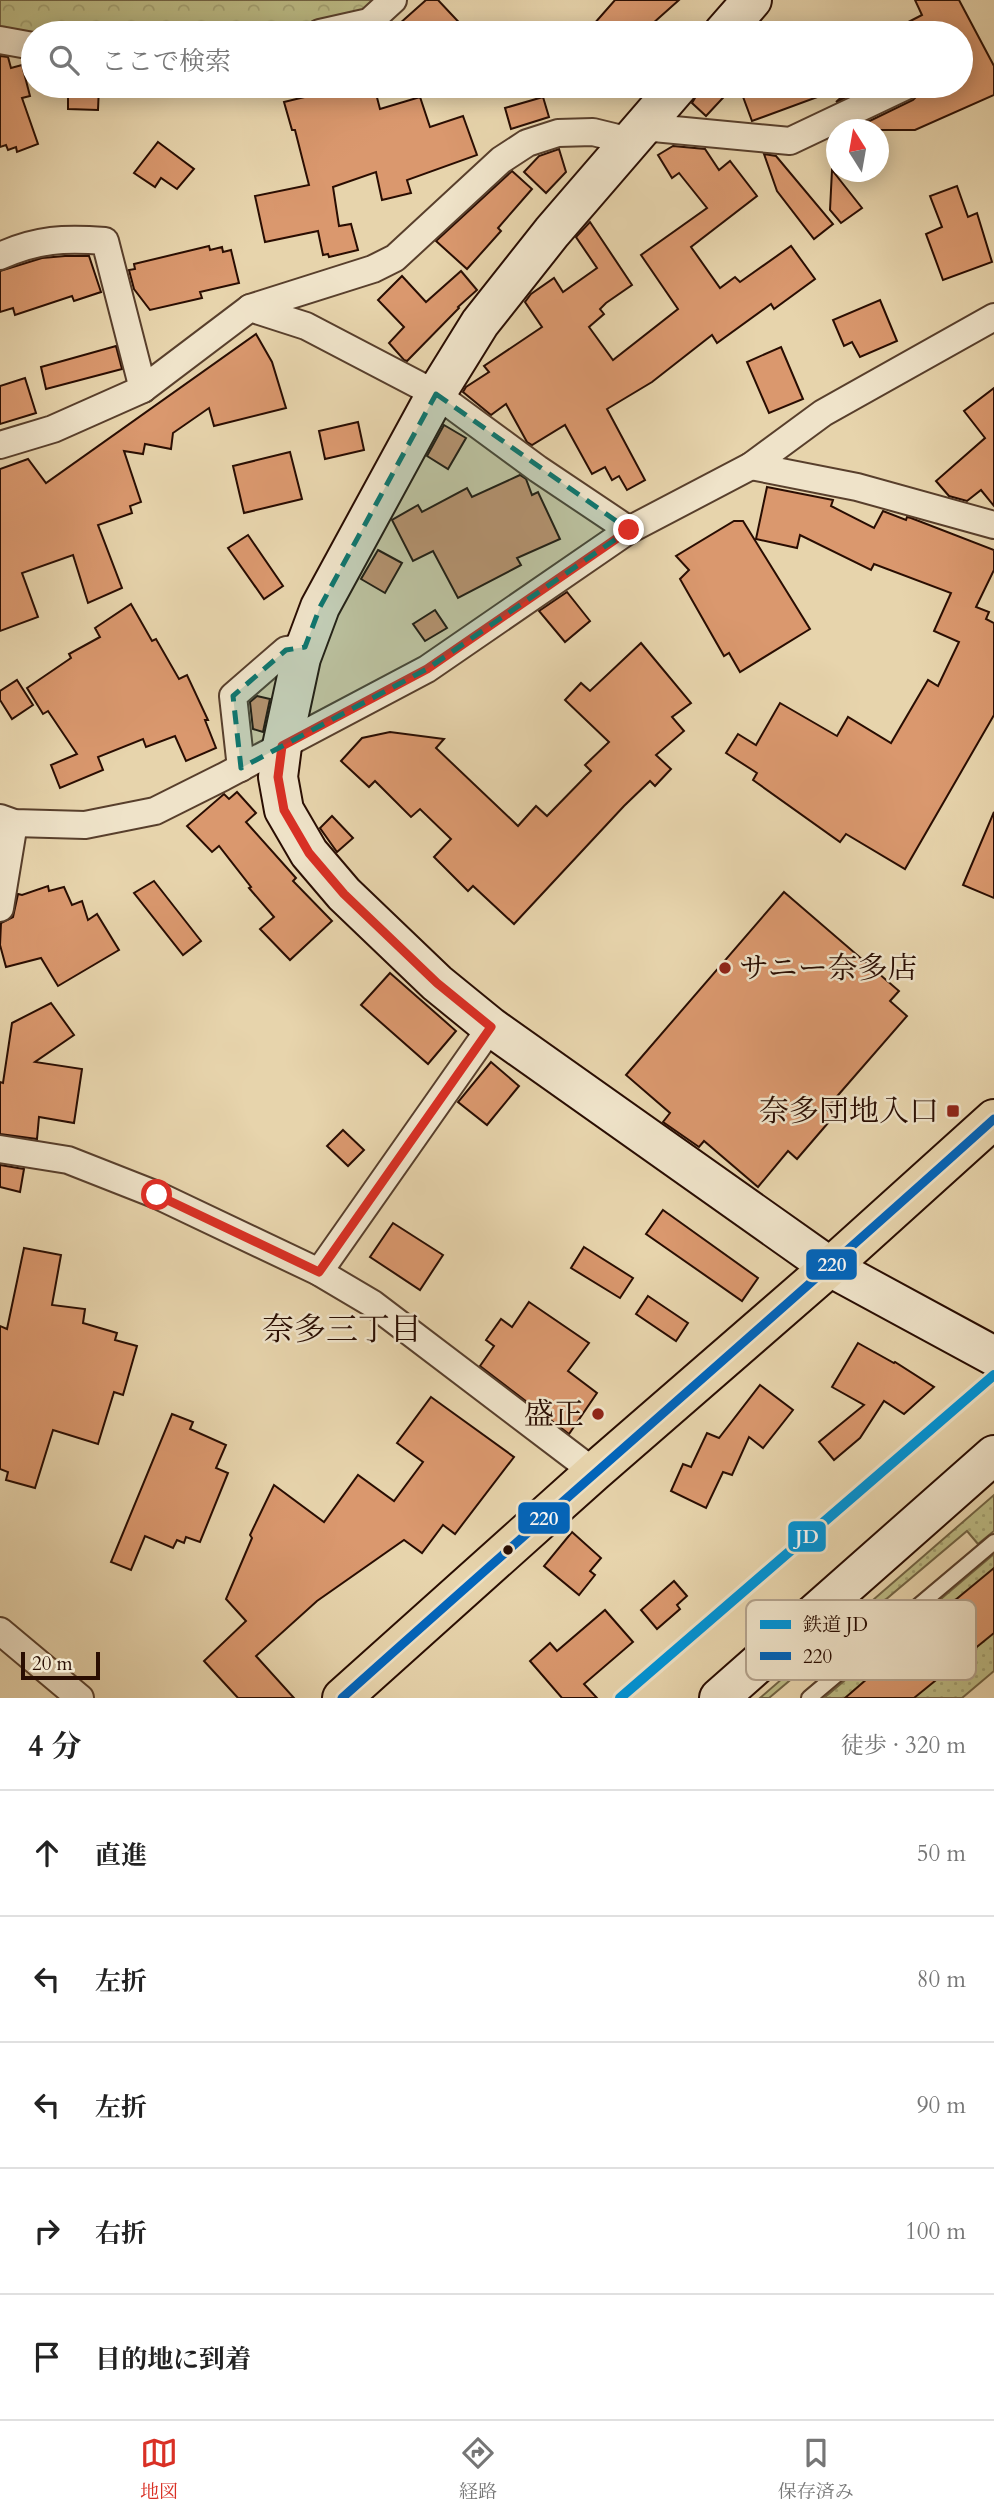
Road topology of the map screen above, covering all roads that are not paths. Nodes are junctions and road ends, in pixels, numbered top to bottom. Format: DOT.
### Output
graph roads {
  1 [pos="393,0"];
  2 [pos="752,0"];
  3 [pos="370,21"];
  4 [pos="734,21"];
  5 [pos="0,40"];
  6 [pos="21,44"];
  7 [pos="668,98"];
  8 [pos="881,98"];
  9 [pos="636,134"];
  10 [pos="0,256"];
  11 [pos="250,308"];
  12 [pos="994,317"];
  13 [pos="144,389"];
  14 [pos="436,394"];
  15 [pos="0,445"];
  16 [pos="751,466"];
  17 [pos="994,525"];
  18 [pos="629,530"];
  19 [pos="305,647"];
  20 [pos="282,746"];
  21 [pos="241,768"];
  22 [pos="7,821"];
  23 [pos="0,908"];
  24 [pos="491,1027"];
  25 [pos="994,1119"];
  26 [pos="0,1149"];
  27 [pos="830,1268"];
  28 [pos="319,1272"];
  29 [pos="994,1356"];
  30 [pos="994,1455"];
  31 [pos="594,1472"];
  32 [pos="994,1542"];
  33 [pos="830,1600"];
  34 [pos="925,1600"];
  35 [pos="0,1632"];
  36 [pos="746,1674"];
  37 [pos="830,1680"];
  38 [pos="80,1698"];
  39 [pos="342,1698"];
  40 [pos="719,1698"];
  41 [pos="809,1698"];
  1 -- 3 [label="street"];
  2 -- 4 [label="street"];
  5 -- 6 [label="street"];
  7 -- 9 [label="street"];
  8 -- 9 [label="street"];
  9 -- 11 [label="street"];
  9 -- 14 [label="street"];
  10 -- 13 [label="street"];
  11 -- 13 [label="street"];
  11 -- 14 [label="street"];
  12 -- 16 [label="street"];
  13 -- 15 [label="street"];
  14 -- 18 [label="street"];
  14 -- 19 [label="street"];
  16 -- 17 [label="street"];
  16 -- 18 [label="street"];
  18 -- 20 [label="street"];
  19 -- 20 [label="street"];
  19 -- 21 [label="street"];
  20 -- 21 [label="street"];
  20 -- 24 [label="street"];
  21 -- 22 [label="street"];
  22 -- 23 [label="street"];
  24 -- 27 [label="street"];
  24 -- 28 [label="street"];
  25 -- 27 [label="main road"];
  26 -- 28 [label="street"];
  27 -- 29 [label="street"];
  27 -- 31 [label="main road"];
  28 -- 31 [label="street"];
  30 -- 33 [label="street"];
  31 -- 39 [label="main road"];
  32 -- 34 [label="lane"];
  35 -- 38 [label="street"];
  36 -- 40 [label="street"];
  37 -- 41 [label="lane"];
}
